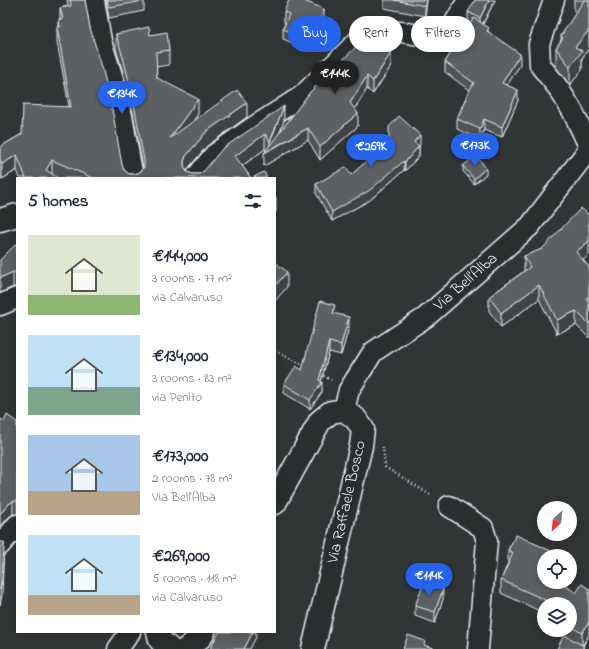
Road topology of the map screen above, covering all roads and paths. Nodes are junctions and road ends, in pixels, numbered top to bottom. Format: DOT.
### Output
graph roads {
  1 [pos="94,0"];
  2 [pos="468,0"];
  3 [pos="554,0"];
  4 [pos="589,148"];
  5 [pos="133,177"];
  6 [pos="196,177"];
  7 [pos="16,215"];
  8 [pos="0,220"];
  9 [pos="16,298"];
  10 [pos="0,305"];
  11 [pos="276,352"];
  12 [pos="309,368"];
  13 [pos="316,372"];
  14 [pos="351,398"];
  15 [pos="383,440"];
  16 [pos="276,501"];
  17 [pos="449,506"];
  18 [pos="16,526"];
  19 [pos="0,545"];
  20 [pos="129,633"];
  21 [pos="158,633"];
  22 [pos="203,633"];
  23 [pos="118,649"];
  24 [pos="170,649"];
  25 [pos="186,649"];
  26 [pos="313,649"];
  27 [pos="478,649"];
  1 -- 5 [label="street"];
  2 -- 6 [label="street"];
  3 -- 4 [label="street"];
  4 -- 14 [label="street, Via Bell'Alba"];
  7 -- 8 [label="street"];
  9 -- 10 [label="street"];
  11 -- 12 [label="path"];
  13 -- 14 [label="path"];
  14 -- 16 [label="street"];
  14 -- 26 [label="street, Via Raffaele Bosco"];
  15 -- 17 [label="path"];
  17 -- 27 [label="street"];
  18 -- 19 [label="street"];
  20 -- 23 [label="street"];
  21 -- 24 [label="street"];
  22 -- 25 [label="street"];
}
